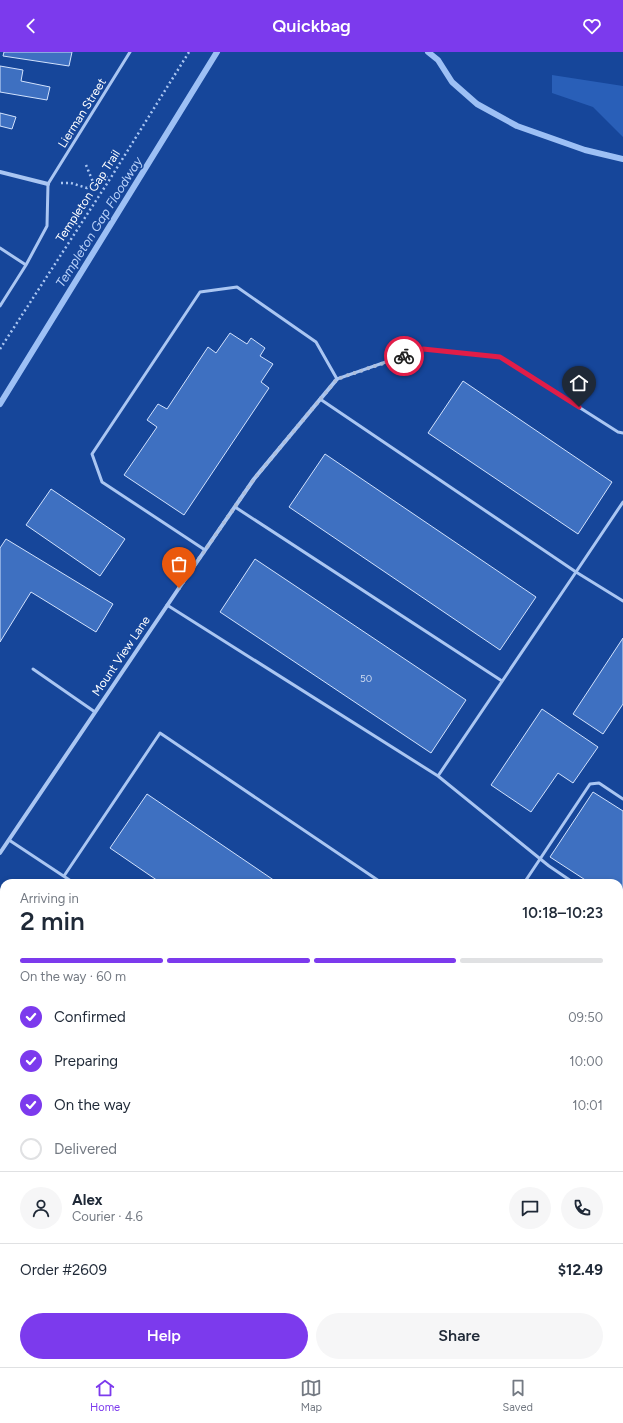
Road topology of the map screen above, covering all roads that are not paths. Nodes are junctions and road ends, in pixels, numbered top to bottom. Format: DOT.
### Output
graph roads {
  1 [pos="130,52"];
  2 [pos="0,172"];
  3 [pos="48,184"];
  4 [pos="0,248"];
  5 [pos="26,265"];
  6 [pos="0,306"];
  7 [pos="337,379"];
  8 [pos="320,399"];
  9 [pos="623,433"];
  10 [pos="623,502"];
  11 [pos="235,507"];
  12 [pos="205,550"];
  13 [pos="576,572"];
  14 [pos="623,601"];
  15 [pos="167,605"];
  16 [pos="33,669"];
  17 [pos="502,681"];
  18 [pos="95,712"];
  19 [pos="438,776"];
  20 [pos="623,800"];
  21 [pos="9,840"];
  22 [pos="0,852"];
  23 [pos="540,859"];
  24 [pos="64,876"];
  25 [pos="68,879"];
  26 [pos="376,879"];
  27 [pos="527,879"];
  28 [pos="568,879"];
  1 -- 3 [label="lane, Lierman Street"];
  2 -- 3 [label="street"];
  3 -- 5 [label="lane"];
  4 -- 5 [label="lane"];
  5 -- 6 [label="lane"];
  7 -- 8 [label="street, Mount View Lane"];
  7 -- 9 [label="lane"];
  7 -- 12 [label="lane"];
  8 -- 11 [label="street, Mount View Lane"];
  8 -- 13 [label="lane"];
  10 -- 13 [label="lane"];
  11 -- 12 [label="street, Mount View Lane"];
  11 -- 17 [label="lane"];
  12 -- 15 [label="street, Mount View Lane"];
  13 -- 14 [label="lane"];
  13 -- 17 [label="lane"];
  15 -- 18 [label="street, Mount View Lane"];
  15 -- 19 [label="lane"];
  16 -- 18 [label="lane"];
  17 -- 19 [label="lane"];
  18 -- 21 [label="street, Mount View Lane"];
  19 -- 23 [label="lane"];
  20 -- 23 [label="lane"];
  21 -- 22 [label="street, Mount View Lane"];
  21 -- 24 [label="lane"];
  23 -- 27 [label="lane"];
  23 -- 28 [label="lane"];
  24 -- 25 [label="lane"];
  24 -- 26 [label="lane"];
}
